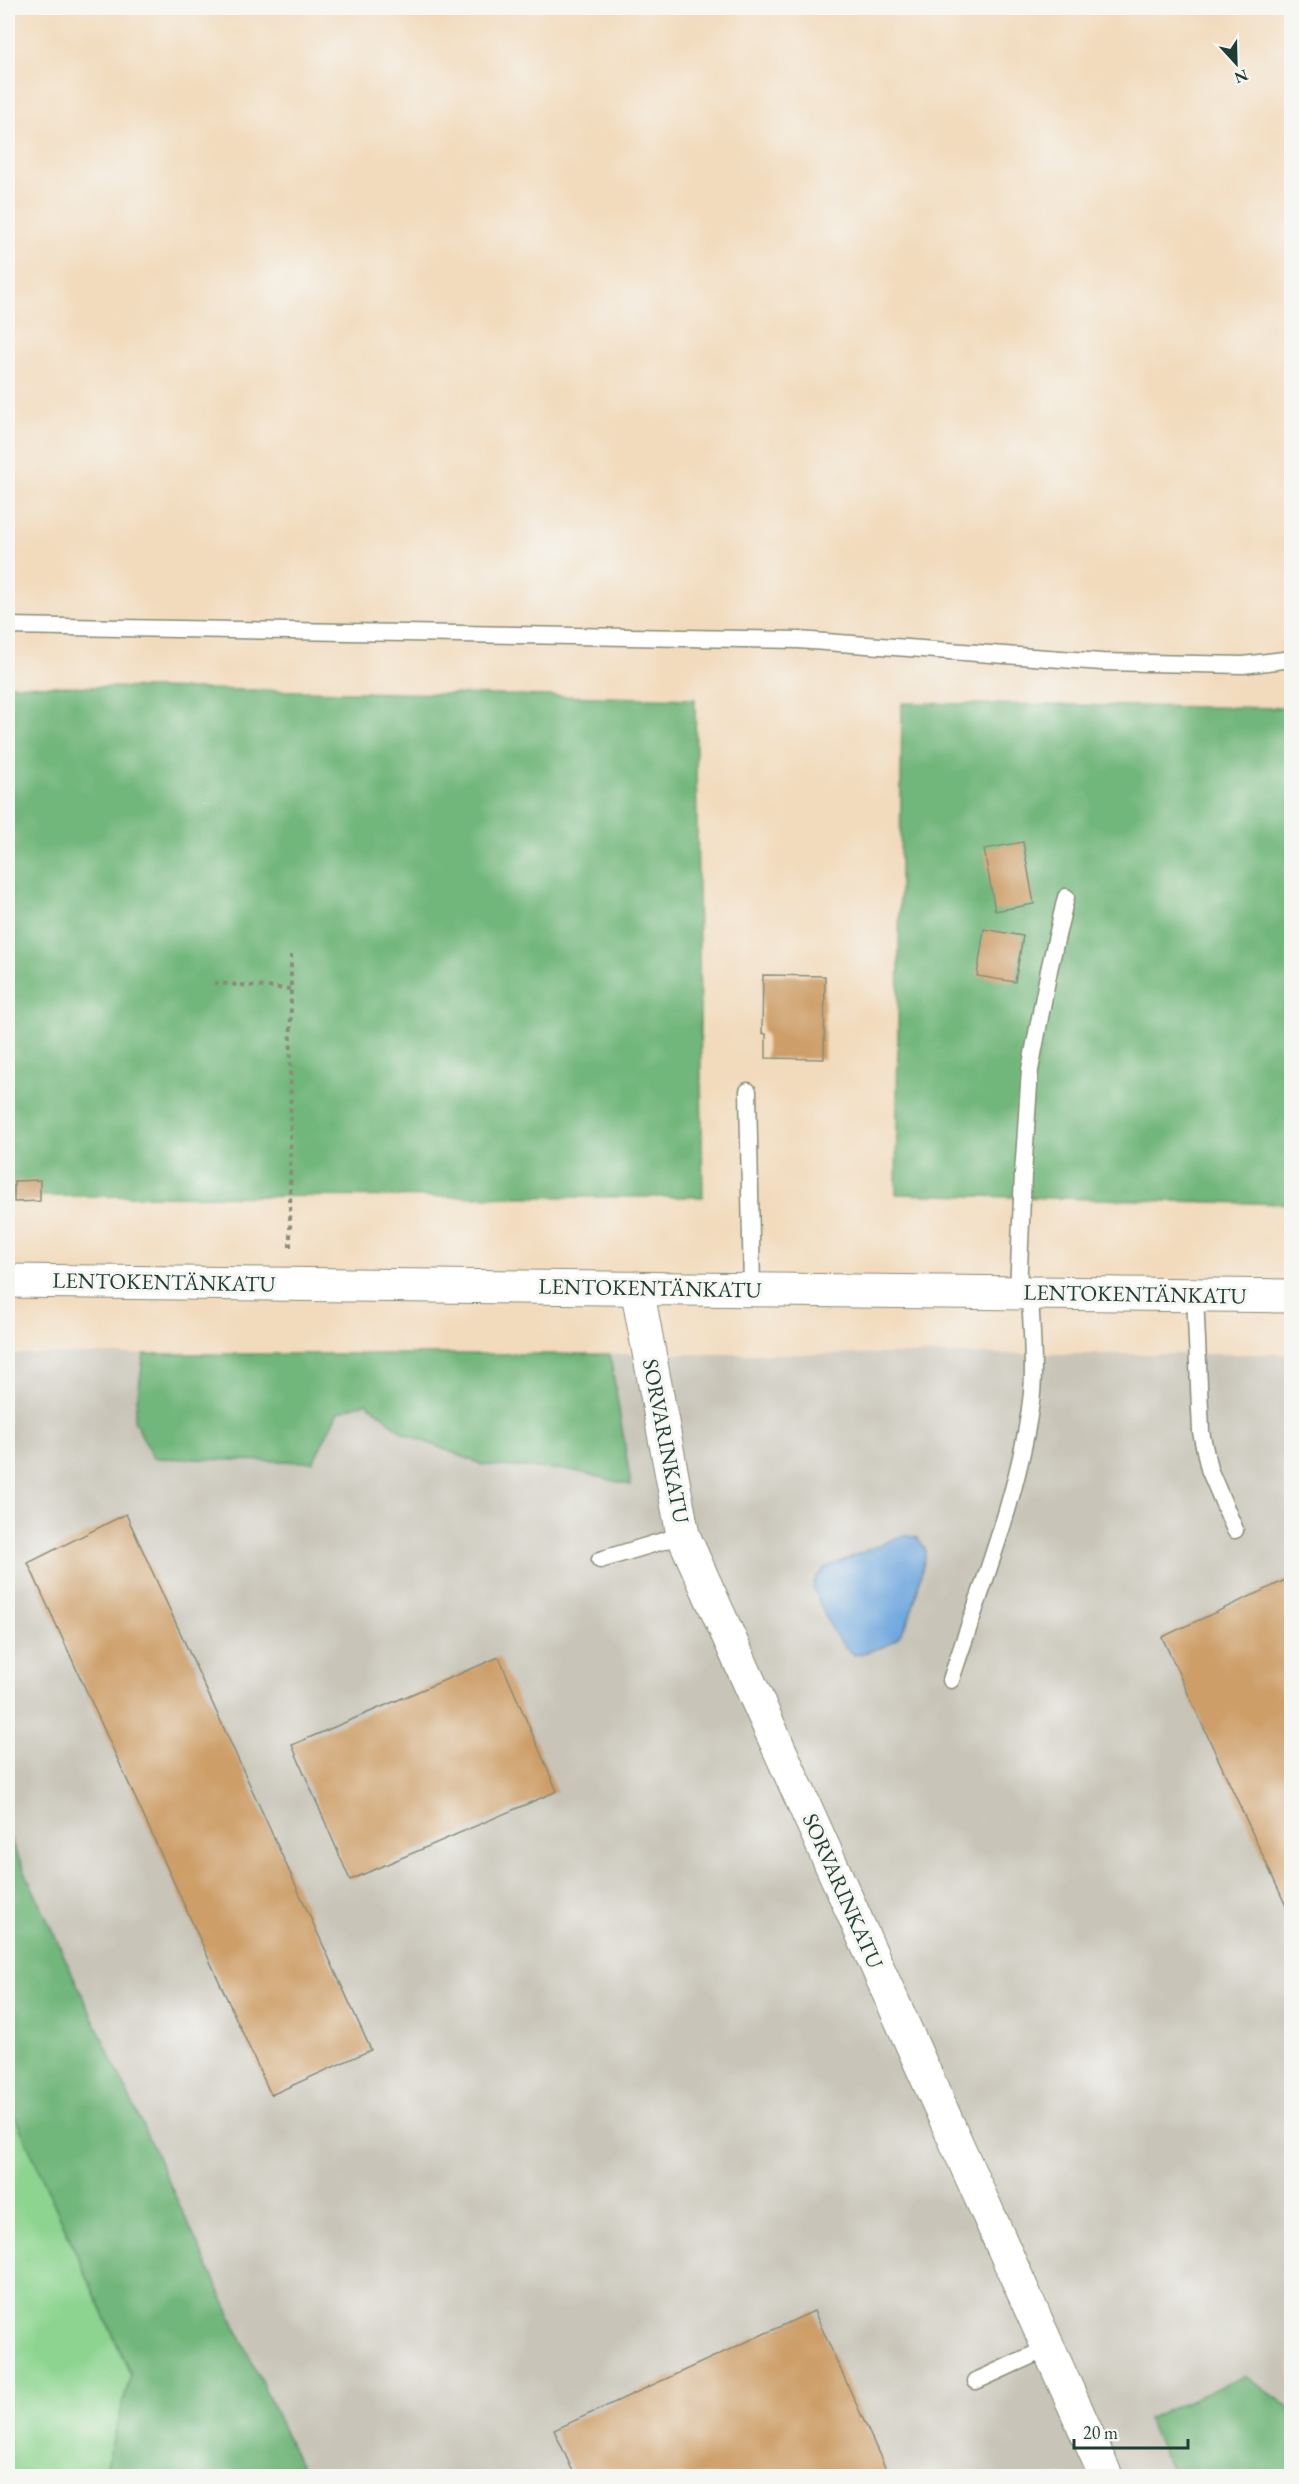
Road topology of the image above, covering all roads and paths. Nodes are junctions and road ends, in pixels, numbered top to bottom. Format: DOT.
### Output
graph roads {
  1 [pos="8,626"];
  2 [pos="1292,659"];
  3 [pos="1066,897"];
  4 [pos="291,955"];
  5 [pos="214,983"];
  6 [pos="291,989"];
  7 [pos="748,1091"];
  8 [pos="8,1281"];
  9 [pos="290,1284"];
  10 [pos="637,1288"];
  11 [pos="752,1289"];
  12 [pos="1024,1292"];
  13 [pos="1195,1295"];
  14 [pos="1292,1296"];
  15 [pos="1234,1530"];
  16 [pos="683,1535"];
  17 [pos="600,1560"];
  18 [pos="951,1680"];
  19 [pos="1048,2348"];
  20 [pos="976,2380"];
  21 [pos="1106,2476"];
  1 -- 2 [label="lane"];
  3 -- 12 [label="lane"];
  4 -- 6 [label="path"];
  5 -- 6 [label="path"];
  6 -- 9 [label="path"];
  7 -- 11 [label="lane"];
  8 -- 9 [label="street, LENTOKENTÄNKATU"];
  9 -- 10 [label="street, LENTOKENTÄNKATU"];
  10 -- 11 [label="street, LENTOKENTÄNKATU"];
  10 -- 16 [label="street, SORVARINKATU"];
  11 -- 12 [label="street, LENTOKENTÄNKATU"];
  12 -- 13 [label="street, LENTOKENTÄNKATU"];
  12 -- 18 [label="lane"];
  13 -- 14 [label="street, LENTOKENTÄNKATU"];
  13 -- 15 [label="lane"];
  16 -- 17 [label="lane"];
  16 -- 19 [label="street, SORVARINKATU"];
  19 -- 20 [label="lane"];
  19 -- 21 [label="street, SORVARINKATU"];
}
